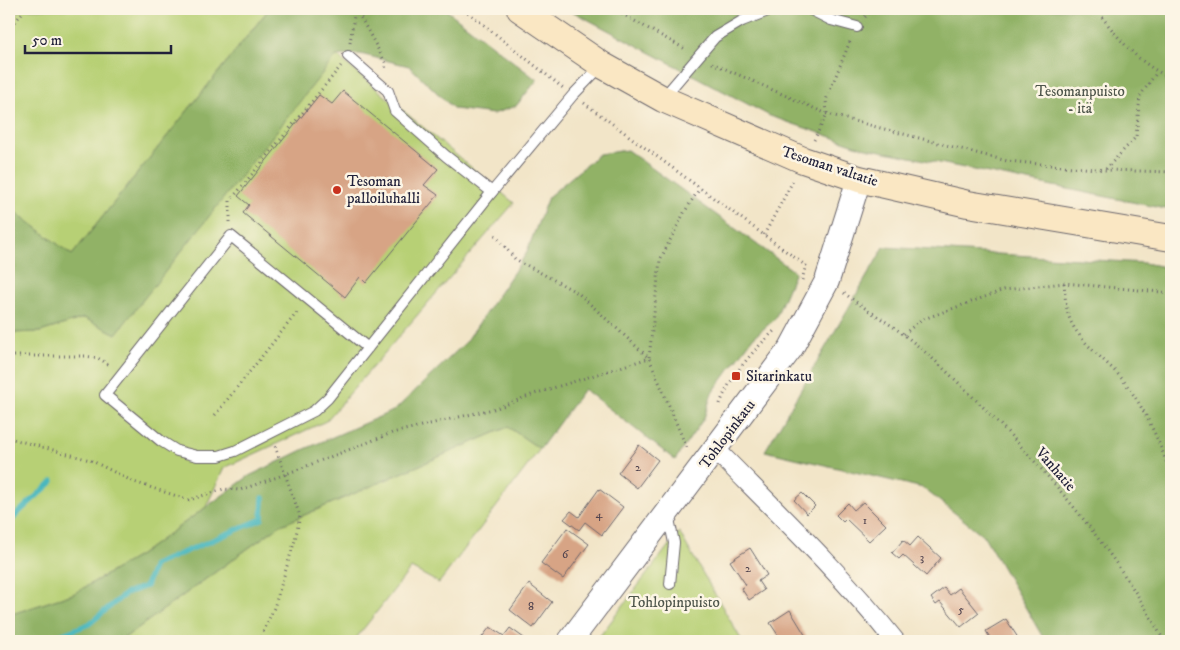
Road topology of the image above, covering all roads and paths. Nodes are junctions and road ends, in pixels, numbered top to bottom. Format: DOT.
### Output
graph roads {
  1 [pos="25,9"];
  2 [pos="356,9"];
  3 [pos="464,9"];
  4 [pos="520,9"];
  5 [pos="613,9"];
  6 [pos="773,9"];
  7 [pos="808,9"];
  8 [pos="873,9"];
  9 [pos="1096,9"];
  10 [pos="856,27"];
  11 [pos="9,30"];
  12 [pos="348,56"];
  13 [pos="698,56"];
  14 [pos="602,65"];
  15 [pos="1157,72"];
  16 [pos="1171,78"];
  17 [pos="388,91"];
  18 [pos="573,95"];
  19 [pos="663,99"];
  20 [pos="827,114"];
  21 [pos="1106,170"];
  22 [pos="1171,172"];
  23 [pos="859,179"];
  24 [pos="700,188"];
  25 [pos="492,192"];
  26 [pos="495,235"];
  27 [pos="231,236"];
  28 [pos="1171,238"];
  29 [pos="827,281"];
  30 [pos="1064,283"];
  31 [pos="1171,293"];
  32 [pos="307,300"];
  33 [pos="904,334"];
  34 [pos="368,348"];
  35 [pos="9,356"];
  36 [pos="649,358"];
  37 [pos="122,373"];
  38 [pos="214,415"];
  39 [pos="271,434"];
  40 [pos="9,438"];
  41 [pos="716,449"];
  42 [pos="689,454"];
  43 [pos="286,474"];
  44 [pos="1171,476"];
  45 [pos="667,513"];
  46 [pos="670,584"];
  47 [pos="259,641"];
  48 [pos="570,641"];
  49 [pos="895,641"];
  50 [pos="1164,641"];
  1 -- 11 [label="path"];
  2 -- 12 [label="path"];
  2 -- 17 [label="path"];
  3 -- 18 [label="path, Vanhatie"];
  4 -- 14 [label="main road, Tesoman valtatie"];
  5 -- 13 [label="path"];
  6 -- 13 [label="lane"];
  7 -- 10 [label="lane"];
  8 -- 10 [label="path"];
  9 -- 15 [label="path"];
  10 -- 20 [label="path"];
  12 -- 17 [label="lane"];
  12 -- 27 [label="path"];
  13 -- 19 [label="lane"];
  13 -- 20 [label="path"];
  14 -- 18 [label="lane"];
  14 -- 19 [label="main road, Tesoman valtatie"];
  15 -- 16 [label="path"];
  15 -- 21 [label="path"];
  17 -- 25 [label="lane"];
  18 -- 24 [label="path, Vanhatie"];
  18 -- 25 [label="lane"];
  19 -- 23 [label="main road, Tesoman valtatie"];
  20 -- 21 [label="path"];
  21 -- 22 [label="path"];
  23 -- 28 [label="main road, Tesoman valtatie"];
  23 -- 29 [label="street, Tohlopinkatu"];
  24 -- 29 [label="path, Vanhatie"];
  24 -- 36 [label="path"];
  25 -- 34 [label="lane"];
  26 -- 36 [label="path"];
  27 -- 32 [label="lane"];
  27 -- 37 [label="lane"];
  29 -- 33 [label="path, Vanhatie"];
  29 -- 41 [label="street, Tohlopinkatu"];
  30 -- 31 [label="path"];
  30 -- 33 [label="path"];
  30 -- 44 [label="path"];
  32 -- 34 [label="lane"];
  32 -- 38 [label="path"];
  33 -- 50 [label="path, Vanhatie"];
  34 -- 39 [label="lane"];
  35 -- 37 [label="path"];
  36 -- 42 [label="path"];
  36 -- 43 [label="path"];
  37 -- 39 [label="lane"];
  39 -- 43 [label="path"];
  40 -- 43 [label="path"];
  41 -- 45 [label="street, Tohlopinkatu"];
  41 -- 49 [label="street"];
  43 -- 47 [label="path"];
  45 -- 46 [label="lane"];
  45 -- 48 [label="street, Tohlopinkatu"];
}
